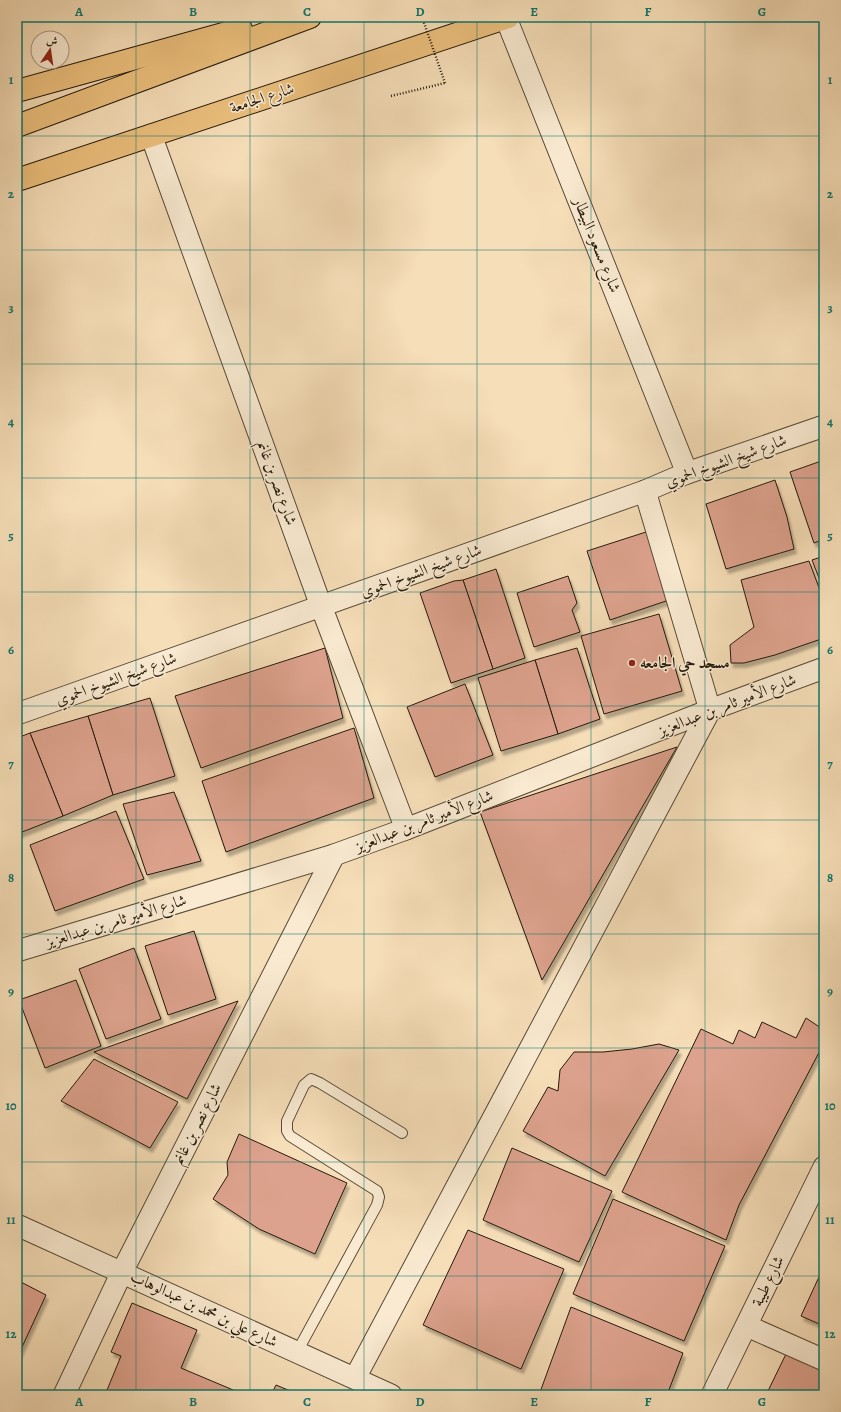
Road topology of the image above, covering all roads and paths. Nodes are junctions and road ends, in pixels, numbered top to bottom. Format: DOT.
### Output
graph roads {
  1 [pos="284,17"];
  2 [pos="310,17"];
  3 [pos="422,17"];
  4 [pos="507,17"];
  5 [pos="17,91"];
  6 [pos="391,96"];
  7 [pos="17,126"];
  8 [pos="151,135"];
  9 [pos="17,180"];
  10 [pos="824,426"];
  11 [pos="687,473"];
  12 [pos="645,491"];
  13 [pos="321,606"];
  14 [pos="824,668"];
  15 [pos="710,710"];
  16 [pos="17,714"];
  17 [pos="406,829"];
  18 [pos="334,855"];
  19 [pos="17,951"];
  20 [pos="402,1133"];
  21 [pos="824,1167"];
  22 [pos="17,1225"];
  23 [pos="122,1272"];
  24 [pos="747,1326"];
  25 [pos="297,1352"];
  26 [pos="824,1360"];
  27 [pos="355,1378"];
  28 [pos="64,1395"];
  29 [pos="391,1395"];
  30 [pos="712,1395"];
  1 -- 5 [label="main road"];
  2 -- 7 [label="main road"];
  3 -- 6 [label="path, bridge"];
  4 -- 8 [label="main road, شارع الجامعة"];
  4 -- 11 [label="street, شارع مسعود البيطار"];
  8 -- 9 [label="main road, شارع الجامعة"];
  8 -- 13 [label="street, شارع نصر بن غانم"];
  10 -- 11 [label="street, شارع شيخ الشيوخ الحموي"];
  11 -- 12 [label="street, شارع شيخ الشيوخ الحموي"];
  12 -- 13 [label="street, شارع شيخ الشيوخ الحموي"];
  12 -- 15 [label="street"];
  13 -- 16 [label="street, شارع شيخ الشيوخ الحموي"];
  13 -- 17 [label="street, شارع نصر بن غانم"];
  14 -- 15 [label="street, شارع الأمير ثامر بن عبدالعزيز"];
  15 -- 17 [label="street, شارع الأمير ثامر بن عبدالعزيز"];
  15 -- 27 [label="street"];
  17 -- 18 [label="street, شارع الأمير ثامر بن عبدالعزيز"];
  18 -- 19 [label="street, شارع الأمير ثامر بن عبدالعزيز"];
  18 -- 23 [label="street, شارع نصر بن غانم"];
  20 -- 25 [label="lane"];
  21 -- 24 [label="street, شارع طيبة"];
  22 -- 23 [label="street, شارع علي بن محمد بن عبدالوهاب"];
  23 -- 25 [label="street, شارع علي بن محمد بن عبدالوهاب"];
  23 -- 28 [label="street, شارع نصر بن غانم"];
  24 -- 26 [label="street"];
  24 -- 30 [label="street, شارع طيبة"];
  25 -- 27 [label="street, شارع علي بن محمد بن عبدالوهاب"];
  27 -- 29 [label="street, شارع علي بن محمد بن عبدالوهاب"];
}
